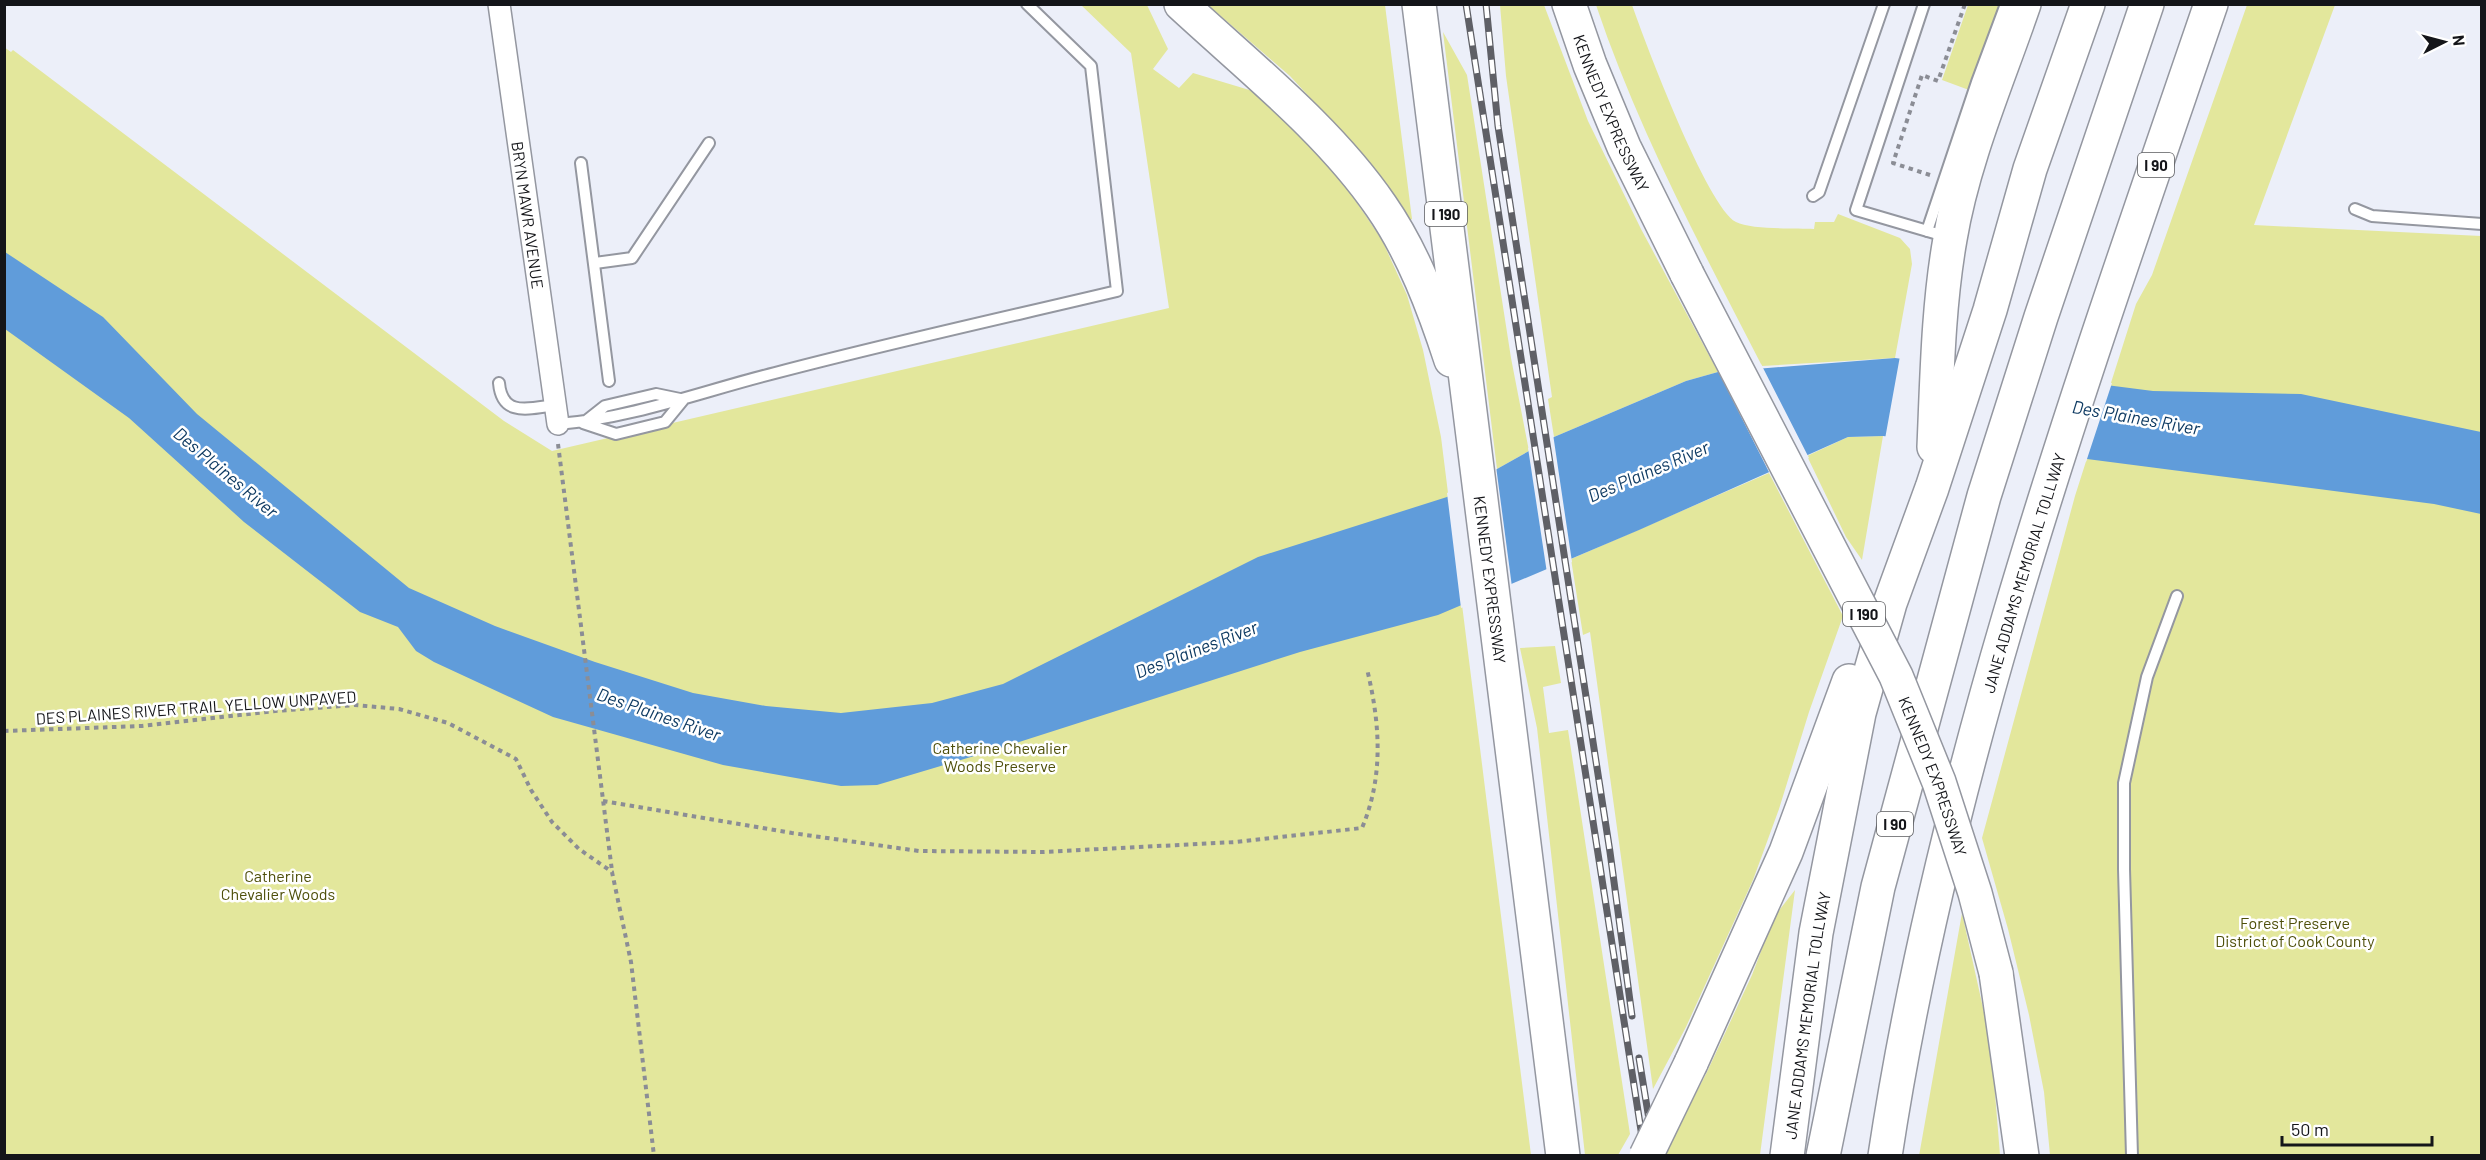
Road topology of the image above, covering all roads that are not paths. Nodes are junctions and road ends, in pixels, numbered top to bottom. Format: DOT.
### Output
graph roads {
  1 [pos="499,4"];
  2 [pos="1027,4"];
  3 [pos="1182,4"];
  4 [pos="1419,4"];
  5 [pos="1569,4"];
  6 [pos="1884,4"];
  7 [pos="1924,4"];
  8 [pos="2006,4"];
  9 [pos="2024,4"];
  10 [pos="2088,4"];
  11 [pos="2104,4"];
  12 [pos="2147,4"];
  13 [pos="2211,4"];
  14 [pos="709,142"];
  15 [pos="581,163"];
  16 [pos="1813,196"];
  17 [pos="2355,209"];
  18 [pos="2481,224"];
  19 [pos="1938,234"];
  20 [pos="2007,254"];
  21 [pos="595,263"];
  22 [pos="609,381"];
  23 [pos="499,383"];
  24 [pos="683,400"];
  25 [pos="557,415"];
  26 [pos="583,423"];
  27 [pos="1472,423"];
  28 [pos="1932,488"];
  29 [pos="2177,596"];
  30 [pos="1890,603"];
  31 [pos="1563,1155"];
  32 [pos="1646,1155"];
  33 [pos="1787,1155"];
  34 [pos="1823,1155"];
  35 [pos="1885,1155"];
  36 [pos="2022,1155"];
  37 [pos="2132,1155"];
  1 -- 25 [label="street, BRYN MAWR AVENUE"];
  2 -- 24 [label="lane"];
  3 -- 27 [label="highway"];
  4 -- 27 [label="highway, KENNEDY EXPRESSWAY / I 190"];
  5 -- 36 [label="highway, KENNEDY EXPRESSWAY / I 190, bridge"];
  6 -- 16 [label="lane"];
  7 -- 19 [label="lane"];
  8 -- 19 [label="lane"];
  9 -- 19 [label="highway"];
  10 -- 20 [label="highway"];
  11 -- 20 [label="highway"];
  12 -- 34 [label="highway, I 90"];
  13 -- 35 [label="highway, JANE ADDAMS MEMORIAL TOLLWAY / I 90"];
  14 -- 21 [label="lane"];
  15 -- 21 [label="lane"];
  17 -- 18 [label="lane"];
  19 -- 28 [label="highway"];
  20 -- 28 [label="highway, JANE ADDAMS MEMORIAL TOLLWAY"];
  21 -- 22 [label="lane"];
  23 -- 25 [label="lane"];
  24 -- 26 [label="lane"];
  24 -- 26 [label="lane"];
  25 -- 26 [label="lane"];
  27 -- 31 [label="highway, KENNEDY EXPRESSWAY / I 190"];
  28 -- 30 [label="highway, JANE ADDAMS MEMORIAL TOLLWAY"];
  29 -- 37 [label="lane"];
  30 -- 32 [label="highway, bridge"];
  30 -- 33 [label="highway, JANE ADDAMS MEMORIAL TOLLWAY"];
}
